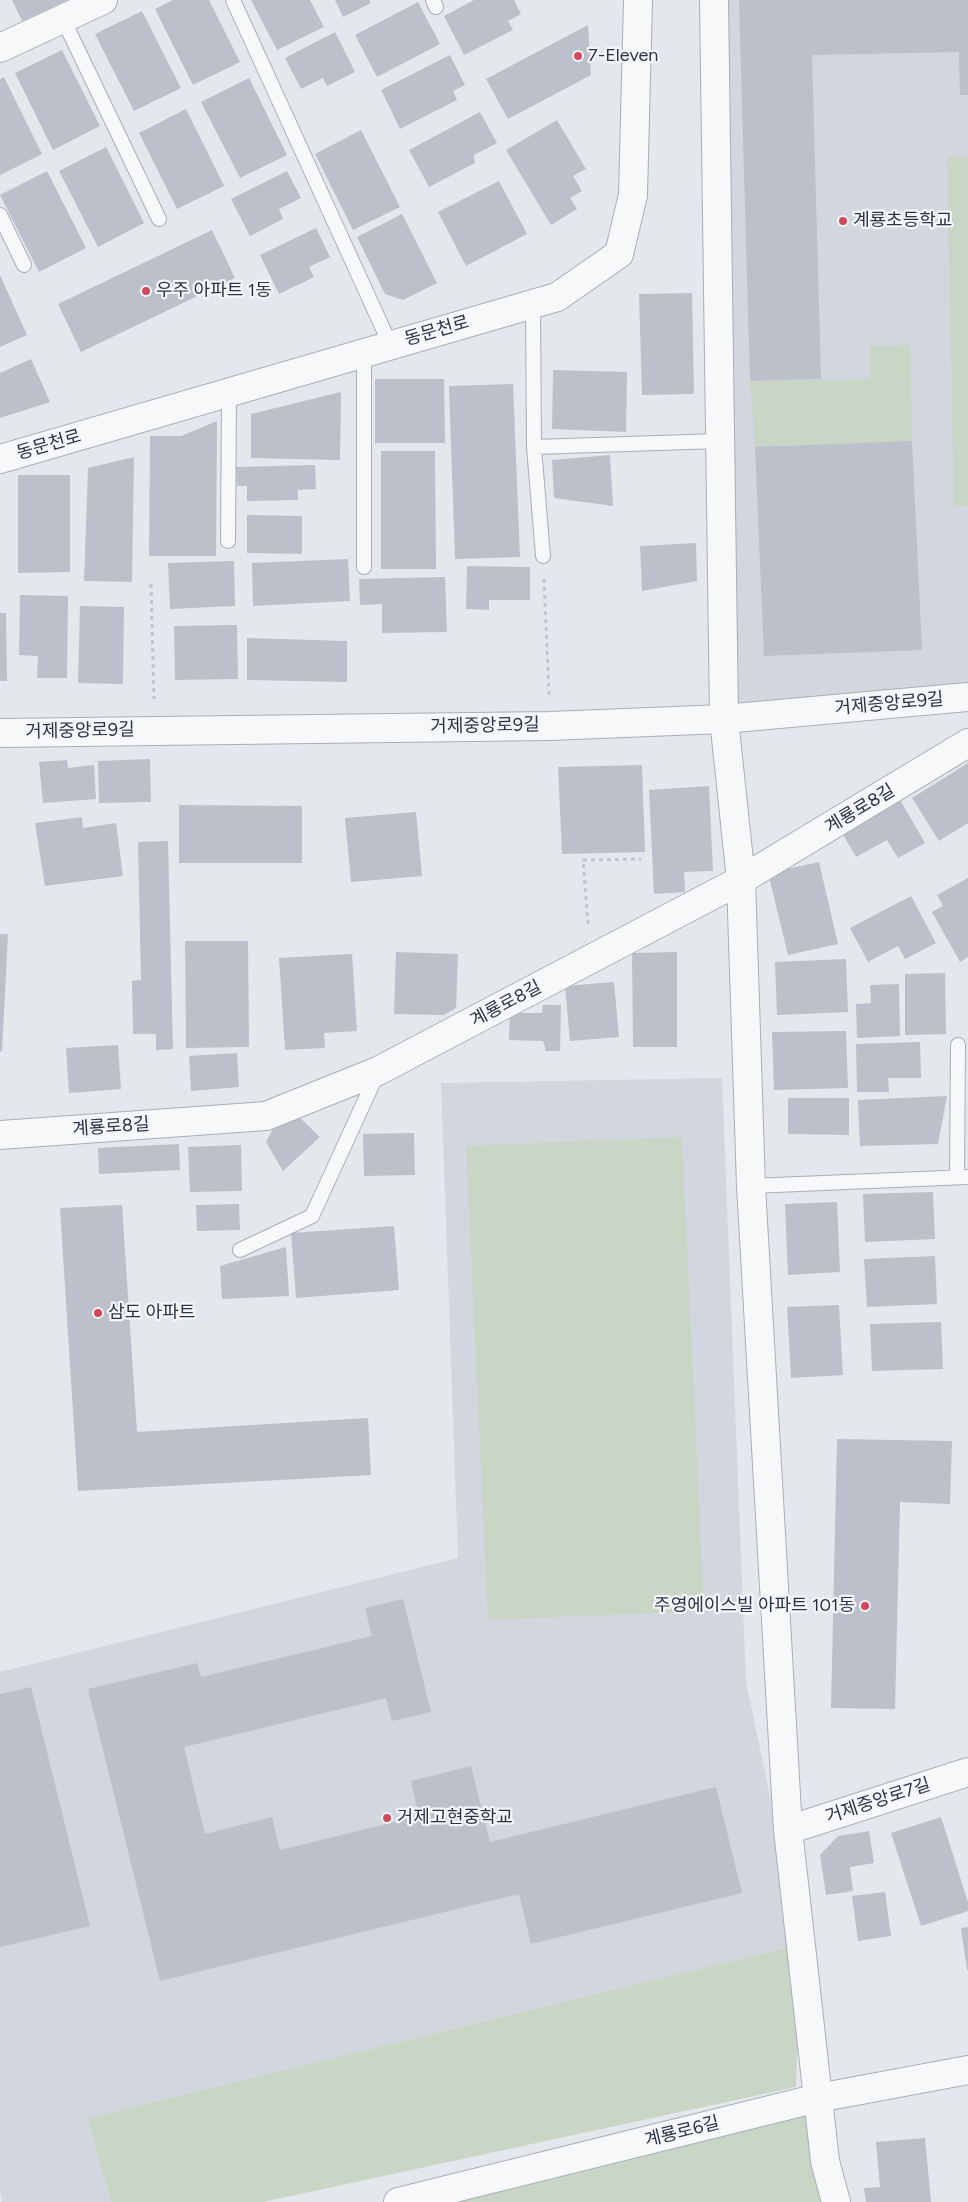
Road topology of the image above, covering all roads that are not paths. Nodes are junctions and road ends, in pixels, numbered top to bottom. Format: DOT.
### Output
graph roads {
  1 [pos="104,0"];
  2 [pos="233,0"];
  3 [pos="638,0"];
  4 [pos="714,0"];
  5 [pos="63,19"];
  6 [pos="0,48"];
  7 [pos="0,215"];
  8 [pos="160,219"];
  9 [pos="24,265"];
  10 [pos="533,304"];
  11 [pos="390,344"];
  12 [pos="364,352"];
  13 [pos="229,393"];
  14 [pos="720,441"];
  15 [pos="534,448"];
  16 [pos="0,459"];
  17 [pos="228,541"];
  18 [pos="543,556"];
  19 [pos="364,567"];
  20 [pos="968,697"];
  21 [pos="724,719"];
  22 [pos="0,733"];
  23 [pos="968,743"];
  24 [pos="741,880"];
  25 [pos="958,1045"];
  26 [pos="378,1071"];
  27 [pos="0,1136"];
  28 [pos="963,1177"];
  29 [pos="751,1186"];
  30 [pos="240,1250"];
  31 [pos="968,1772"];
  32 [pos="788,1830"];
  33 [pos="968,2070"];
  34 [pos="818,2098"];
  35 [pos="425,2199"];
  36 [pos="398,2202"];
  37 [pos="836,2202"];
  1 -- 5 [label="street"];
  2 -- 11 [label="lane"];
  3 -- 10 [label="street, 동문천로"];
  4 -- 14 [label="street"];
  5 -- 6 [label="street"];
  5 -- 8 [label="lane"];
  7 -- 9 [label="lane"];
  10 -- 11 [label="street, 동문천로"];
  10 -- 15 [label="lane"];
  11 -- 12 [label="street, 동문천로"];
  12 -- 13 [label="street, 동문천로"];
  12 -- 19 [label="lane"];
  13 -- 16 [label="street, 동문천로"];
  13 -- 17 [label="lane"];
  14 -- 15 [label="lane"];
  14 -- 21 [label="street"];
  15 -- 18 [label="lane"];
  20 -- 21 [label="street, 거제중앙로9길"];
  21 -- 22 [label="street, 거제중앙로9길"];
  21 -- 24 [label="street"];
  23 -- 24 [label="street, 계룡로8길"];
  24 -- 26 [label="street, 계룡로8길"];
  24 -- 29 [label="street"];
  25 -- 28 [label="lane"];
  26 -- 27 [label="street, 계룡로8길"];
  26 -- 30 [label="lane"];
  28 -- 29 [label="lane"];
  29 -- 32 [label="street"];
  31 -- 32 [label="street, 거제중앙로7길"];
  32 -- 34 [label="street"];
  33 -- 34 [label="street, 계룡로6길"];
  34 -- 35 [label="street, 계룡로6길"];
  34 -- 37 [label="street"];
  35 -- 36 [label="street, 계룡로6길"];
}
